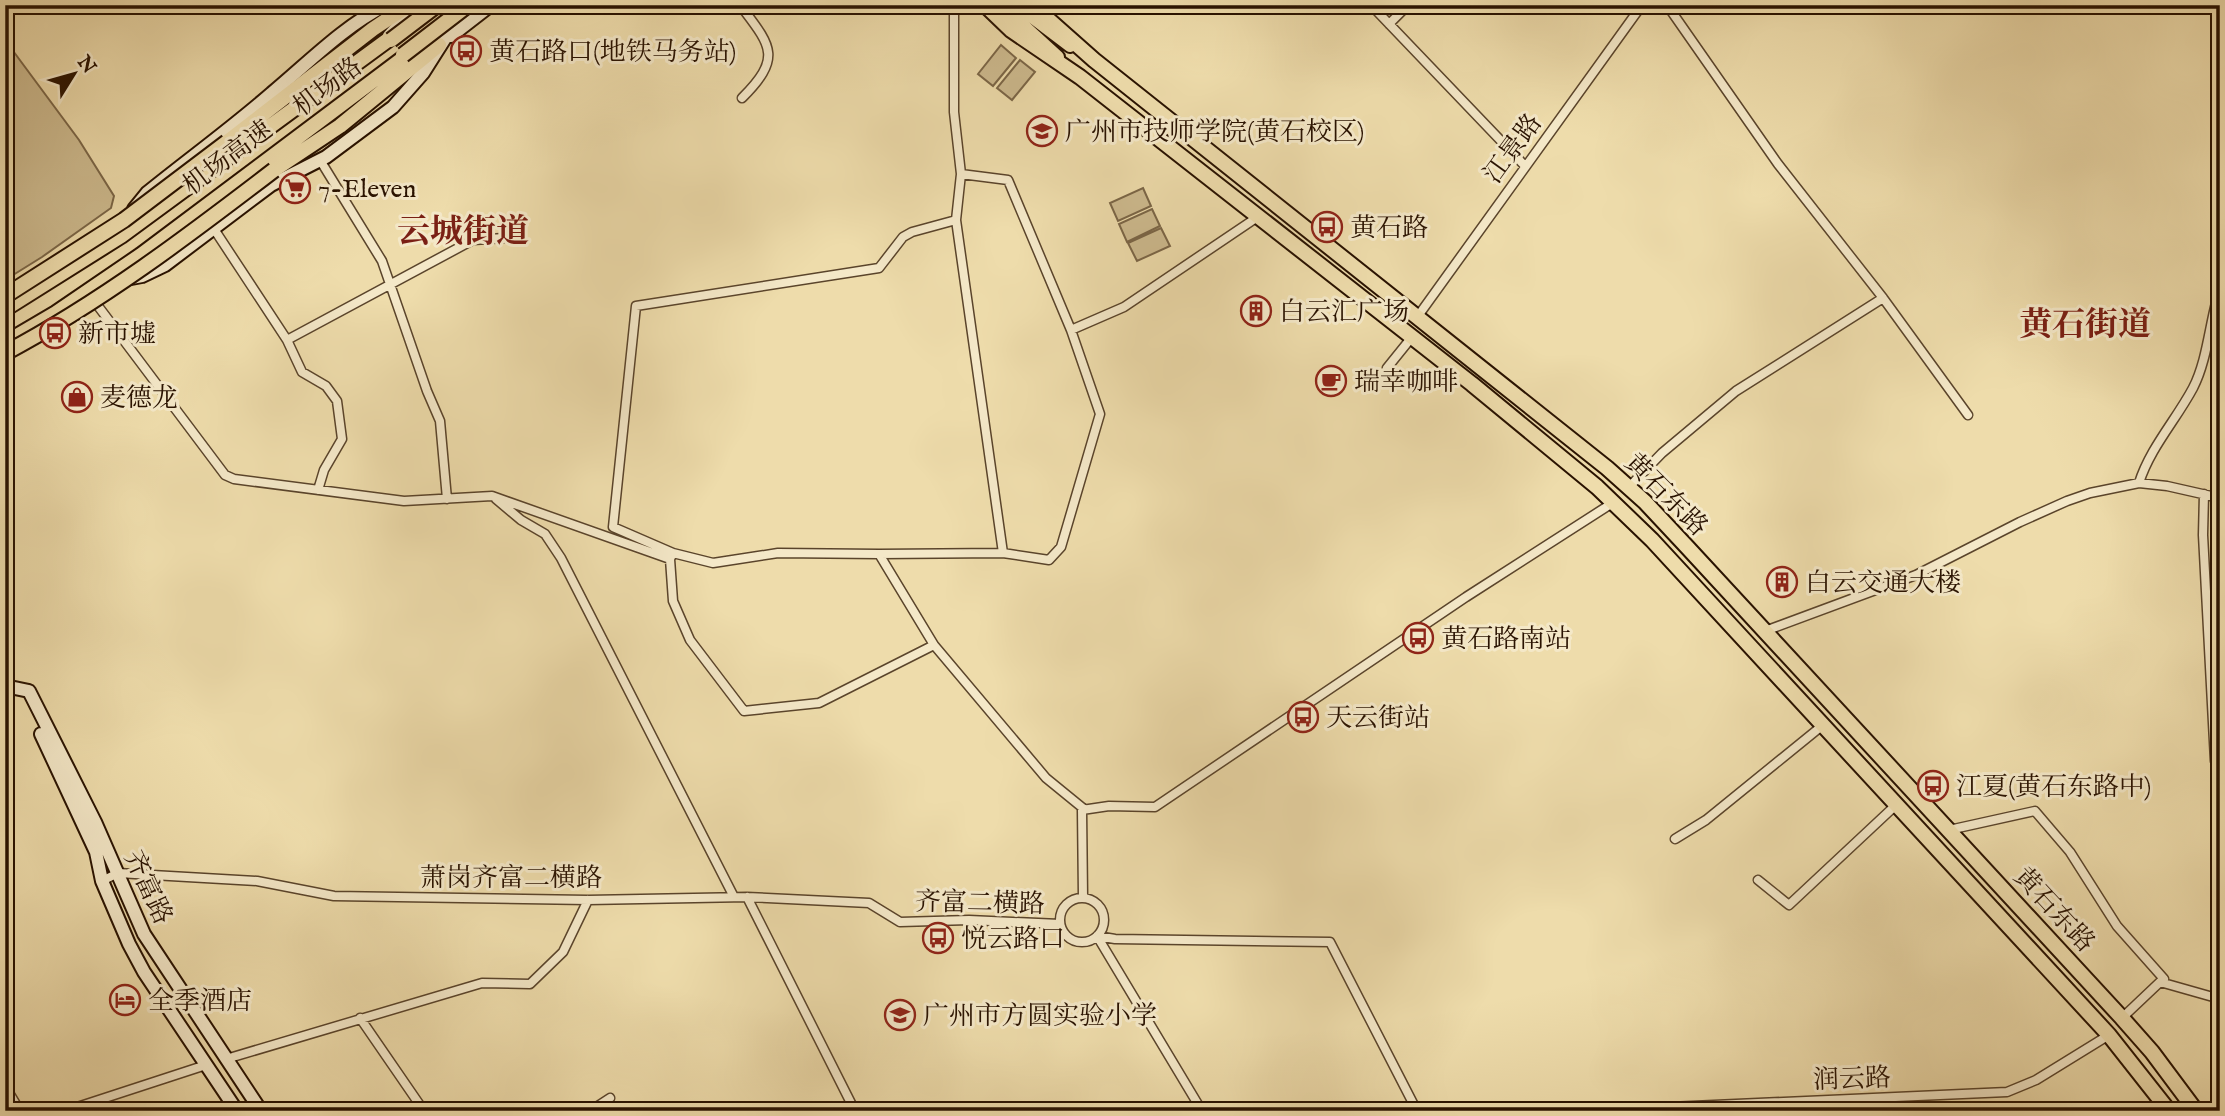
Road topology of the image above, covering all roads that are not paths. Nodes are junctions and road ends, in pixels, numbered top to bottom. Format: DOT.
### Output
graph roads {
  1 [pos="386,5"];
  2 [pos="409,5"];
  3 [pos="417,5"];
  4 [pos="438,5"];
  5 [pos="467,5"];
  6 [pos="491,5"];
  7 [pos="740,5"];
  8 [pos="954,5"];
  9 [pos="985,5"];
  10 [pos="1001,5"];
  11 [pos="1016,5"];
  12 [pos="1032,5"];
  13 [pos="1371,5"];
  14 [pos="1408,5"];
  15 [pos="1642,5"];
  16 [pos="1667,5"];
  17 [pos="1390,24"];
  18 [pos="384,42"];
  19 [pos="439,45"];
  20 [pos="1094,60"];
  21 [pos="395,65"];
  22 [pos="1080,77"];
  23 [pos="742,98"];
  24 [pos="320,160"];
  25 [pos="1525,166"];
  26 [pos="961,174"];
  27 [pos="1259,216"];
  28 [pos="956,220"];
  29 [pos="214,229"];
  30 [pos="121,236"];
  31 [pos="504,238"];
  32 [pos="108,279"];
  33 [pos="390,285"];
  34 [pos="88,292"];
  35 [pos="5,296"];
  36 [pos="2220,297"];
  37 [pos="1883,298"];
  38 [pos="5,312"];
  39 [pos="1418,316"];
  40 [pos="1071,330"];
  41 [pos="5,334"];
  42 [pos="1412,337"];
  43 [pos="287,340"];
  44 [pos="5,343"];
  45 [pos="5,352"];
  46 [pos="1387,368"];
  47 [pos="1968,415"];
  48 [pos="2139,483"];
  49 [pos="1629,487"];
  50 [pos="318,490"];
  51 [pos="2204,494"];
  52 [pos="492,496"];
  53 [pos="2220,498"];
  54 [pos="447,499"];
  55 [pos="1614,502"];
  56 [pos="1003,553"];
  57 [pos="878,554"];
  58 [pos="672,556"];
  59 [pos="1765,631"];
  60 [pos="934,645"];
  61 [pos="5,686"];
  62 [pos="5,691"];
  63 [pos="1823,725"];
  64 [pos="2215,761"];
  65 [pos="1897,804"];
  66 [pos="1084,809"];
  67 [pos="1949,830"];
  68 [pos="1675,839"];
  69 [pos="118,873"];
  70 [pos="1758,880"];
  71 [pos="102,881"];
  72 [pos="734,897"];
  73 [pos="747,897"];
  74 [pos="1083,897"];
  75 [pos="588,900"];
  76 [pos="900,922"];
  77 [pos="1060,925"];
  78 [pos="1097,936"];
  79 [pos="162,961"];
  80 [pos="144,972"];
  81 [pos="2164,979"];
  82 [pos="2220,999"];
  83 [pos="360,1018"];
  84 [pos="2122,1018"];
  85 [pos="2109,1035"];
  86 [pos="226,1059"];
  87 [pos="206,1065"];
  88 [pos="5,1086"];
  89 [pos="610,1098"];
  90 [pos="20,1111"];
  91 [pos="65,1111"];
  92 [pos="237,1111"];
  93 [pos="261,1111"];
  94 [pos="424,1111"];
  95 [pos="590,1111"];
  96 [pos="855,1111"];
  97 [pos="1202,1111"];
  98 [pos="1417,1111"];
  99 [pos="1581,1111"];
  100 [pos="2169,1111"];
  101 [pos="2196,1111"];
  1 -- 30 [label="main road"];
  2 -- 35 [label="highway, bridge"];
  3 -- 18 [label="main road"];
  4 -- 18 [label="highway, 机场路"];
  4 -- 38 [label="highway, 机场高速, bridge"];
  5 -- 19 [label="main road"];
  5 -- 21 [label="highway, 机场路"];
  5 -- 41 [label="highway, 机场高速, bridge"];
  6 -- 19 [label="main road"];
  7 -- 23 [label="street"];
  8 -- 26 [label="street"];
  9 -- 22 [label="highway"];
  10 -- 22 [label="main road, 黄石东路"];
  11 -- 20 [label="main road, 黄石东路"];
  12 -- 20 [label="highway"];
  13 -- 17 [label="street"];
  14 -- 17 [label="street"];
  15 -- 25 [label="street, 江景路"];
  16 -- 37 [label="street"];
  17 -- 25 [label="street"];
  18 -- 30 [label="highway, 机场路"];
  19 -- 21 [label="main road"];
  19 -- 24 [label="main road"];
  19 -- 45 [label="highway, bridge"];
  20 -- 39 [label="highway, 黄石东路"];
  21 -- 32 [label="highway, 机场路"];
  22 -- 27 [label="highway, 黄石东路"];
  24 -- 29 [label="main road"];
  24 -- 33 [label="street"];
  25 -- 39 [label="street, 江景路"];
  26 -- 28 [label="street"];
  26 -- 40 [label="street"];
  27 -- 40 [label="street"];
  27 -- 42 [label="highway, 黄石东路"];
  28 -- 56 [label="street"];
  28 -- 58 [label="street"];
  29 -- 32 [label="main road"];
  29 -- 43 [label="street"];
  30 -- 38 [label="highway, 机场路"];
  31 -- 33 [label="street"];
  32 -- 34 [label="highway, 机场路"];
  33 -- 43 [label="street"];
  33 -- 54 [label="street"];
  34 -- 44 [label="highway, 机场路"];
  34 -- 50 [label="street"];
  36 -- 48 [label="street"];
  37 -- 47 [label="street"];
  37 -- 49 [label="street"];
  39 -- 49 [label="highway, 黄石东路"];
  40 -- 56 [label="street"];
  42 -- 46 [label="street"];
  42 -- 55 [label="highway, 黄石东路"];
  43 -- 50 [label="street"];
  48 -- 51 [label="street"];
  48 -- 59 [label="street"];
  49 -- 59 [label="highway, 黄石东路"];
  50 -- 54 [label="street"];
  51 -- 53 [label="street"];
  51 -- 64 [label="street"];
  52 -- 54 [label="street"];
  52 -- 58 [label="street"];
  52 -- 72 [label="street"];
  55 -- 63 [label="highway, 黄石东路"];
  55 -- 66 [label="street"];
  56 -- 57 [label="street"];
  57 -- 58 [label="street"];
  57 -- 60 [label="street"];
  58 -- 60 [label="street"];
  59 -- 67 [label="highway, 黄石东路"];
  60 -- 66 [label="street"];
  61 -- 69 [label="main road, 齐富路"];
  62 -- 71 [label="main road, 齐富路"];
  63 -- 65 [label="highway, 黄石东路"];
  63 -- 68 [label="street"];
  65 -- 70 [label="street"];
  65 -- 85 [label="highway, 黄石东路"];
  66 -- 74 [label="street"];
  67 -- 81 [label="street"];
  67 -- 84 [label="highway, 黄石东路"];
  69 -- 71 [label="street"];
  69 -- 75 [label="street, 萧岗齐富二横路"];
  69 -- 79 [label="main road, 齐富路"];
  71 -- 80 [label="main road, 齐富路"];
  72 -- 73 [label="street, 萧岗齐富二横路"];
  72 -- 75 [label="street, 萧岗齐富二横路"];
  73 -- 76 [label="street, 萧岗齐富二横路"];
  73 -- 96 [label="street"];
  74 -- 77 [label="street"];
  74 -- 78 [label="street"];
  75 -- 83 [label="street"];
  76 -- 77 [label="street, 齐富二横路"];
  77 -- 78 [label="street"];
  78 -- 97 [label="street"];
  78 -- 98 [label="street"];
  79 -- 80 [label="main road"];
  79 -- 86 [label="main road, 齐富路"];
  80 -- 87 [label="main road, 齐富路"];
  82 -- 84 [label="street"];
  83 -- 86 [label="street"];
  83 -- 94 [label="street"];
  84 -- 101 [label="highway, 黄石东路"];
  85 -- 99 [label="street, 润云路"];
  85 -- 100 [label="highway, 黄石东路"];
  86 -- 93 [label="main road, 齐富路"];
  87 -- 91 [label="street"];
  87 -- 92 [label="main road, 齐富路"];
  88 -- 90 [label="street"];
  89 -- 95 [label="street"];
}
